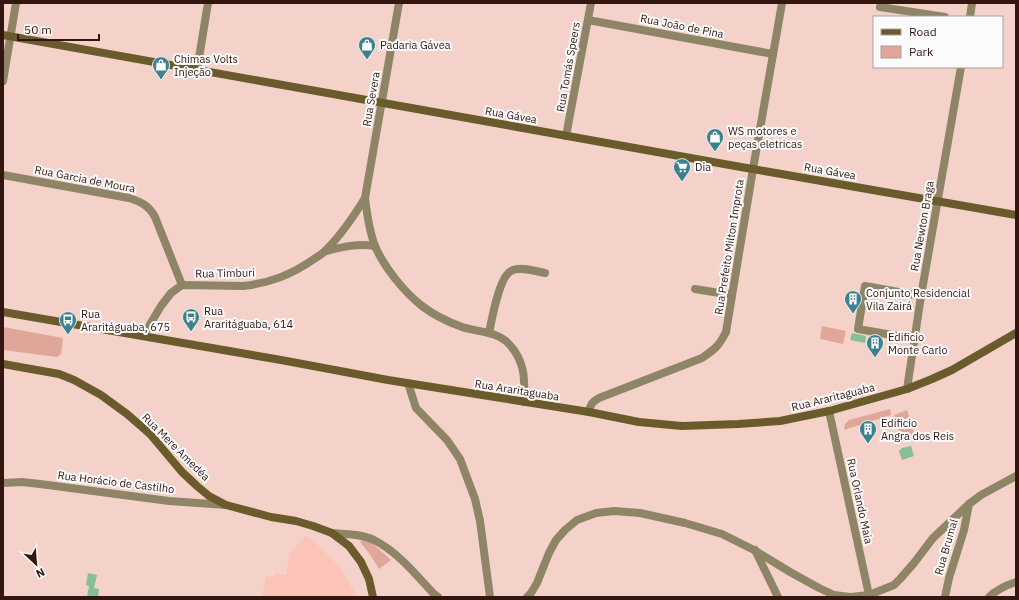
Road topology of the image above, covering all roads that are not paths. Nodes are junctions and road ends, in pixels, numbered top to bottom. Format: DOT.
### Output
graph roads {
  1 [pos="16,3"];
  2 [pos="208,3"];
  3 [pos="399,3"];
  4 [pos="591,3"];
  5 [pos="782,3"];
  6 [pos="881,3"];
  7 [pos="972,3"];
  8 [pos="939,16"];
  9 [pos="970,16"];
  10 [pos="588,20"];
  11 [pos="7,36"];
  12 [pos="773,54"];
  13 [pos="961,68"];
  14 [pos="197,70"];
  15 [pos="3,81"];
  16 [pos="382,103"];
  17 [pos="566,136"];
  18 [pos="753,169"];
  19 [pos="3,175"];
  20 [pos="365,198"];
  21 [pos="938,200"];
  22 [pos="1016,214"];
  23 [pos="375,246"];
  24 [pos="326,251"];
  25 [pos="545,273"];
  26 [pos="182,285"];
  27 [pos="695,289"];
  28 [pos="732,295"];
  29 [pos="921,296"];
  30 [pos="3,312"];
  31 [pos="489,333"];
  32 [pos="1016,333"];
  33 [pos="142,336"];
  34 [pos="915,339"];
  35 [pos="3,364"];
  36 [pos="408,383"];
  37 [pos="907,389"];
  38 [pos="524,402"];
  39 [pos="829,411"];
  40 [pos="589,412"];
  41 [pos="1016,476"];
  42 [pos="3,483"];
  43 [pos="970,504"];
  44 [pos="226,505"];
  45 [pos="332,533"];
  46 [pos="754,550"];
  47 [pos="1016,582"];
  48 [pos="869,595"];
  49 [pos="373,597"];
  50 [pos="438,597"];
  51 [pos="490,597"];
  52 [pos="527,597"];
  53 [pos="778,597"];
  54 [pos="851,597"];
  55 [pos="945,597"];
  56 [pos="989,597"];
  1 -- 11 [label="street"];
  2 -- 14 [label="street"];
  3 -- 16 [label="street, Rua Severa"];
  4 -- 10 [label="street, Rua Tomás Speers"];
  5 -- 12 [label="street, Rua Prefeito Milton Improta"];
  6 -- 8 [label="street"];
  7 -- 9 [label="street"];
  10 -- 12 [label="street, Rua João de Pina"];
  10 -- 17 [label="street, Rua Tomás Speers"];
  11 -- 14 [label="street, Rua Gávea"];
  11 -- 15 [label="street"];
  12 -- 18 [label="street, Rua Prefeito Milton Improta"];
  13 -- 21 [label="street, Rua Newton Braga"];
  14 -- 16 [label="street, Rua Gávea"];
  16 -- 17 [label="street, Rua Gávea"];
  16 -- 20 [label="street, Rua Severa"];
  17 -- 18 [label="street, Rua Gávea"];
  18 -- 21 [label="street, Rua Gávea"];
  18 -- 28 [label="street, Rua Prefeito Milton Improta"];
  19 -- 26 [label="street, Rua Garcia de Moura"];
  20 -- 23 [label="street"];
  20 -- 24 [label="street"];
  21 -- 22 [label="street, Rua Gávea"];
  21 -- 29 [label="street, Rua Newton Braga"];
  23 -- 24 [label="street"];
  23 -- 31 [label="street"];
  24 -- 26 [label="street, Rua Timburi"];
  25 -- 31 [label="street"];
  26 -- 33 [label="street, Rua Timburi"];
  27 -- 28 [label="street"];
  28 -- 40 [label="street, Rua Prefeito Milton Improta"];
  29 -- 34 [label="street, Rua Newton Braga"];
  29 -- 34 [label="street"];
  30 -- 33 [label="street, Rua Araritaguaba"];
  31 -- 38 [label="street"];
  32 -- 37 [label="street, Rua Araritaguaba"];
  33 -- 36 [label="street, Rua Araritaguaba"];
  34 -- 37 [label="street, Rua Newton Braga"];
  35 -- 44 [label="street, Rua Mere Amedéa"];
  36 -- 38 [label="street, Rua Araritaguaba"];
  36 -- 51 [label="street"];
  37 -- 39 [label="street, Rua Araritaguaba"];
  38 -- 40 [label="street, Rua Araritaguaba"];
  39 -- 40 [label="street, Rua Araritaguaba"];
  39 -- 48 [label="street, Rua Orlando Maia"];
  41 -- 43 [label="street"];
  42 -- 44 [label="street, Rua Horácio de Castilho"];
  43 -- 48 [label="street"];
  43 -- 55 [label="street, Rua Brumal"];
  44 -- 45 [label="street, Rua Mere Amedéa"];
  45 -- 49 [label="street, Rua Mere Amedéa"];
  45 -- 50 [label="street"];
  46 -- 52 [label="street"];
  46 -- 53 [label="street"];
  46 -- 54 [label="street"];
  47 -- 56 [label="street"];
  48 -- 54 [label="street"];
}
